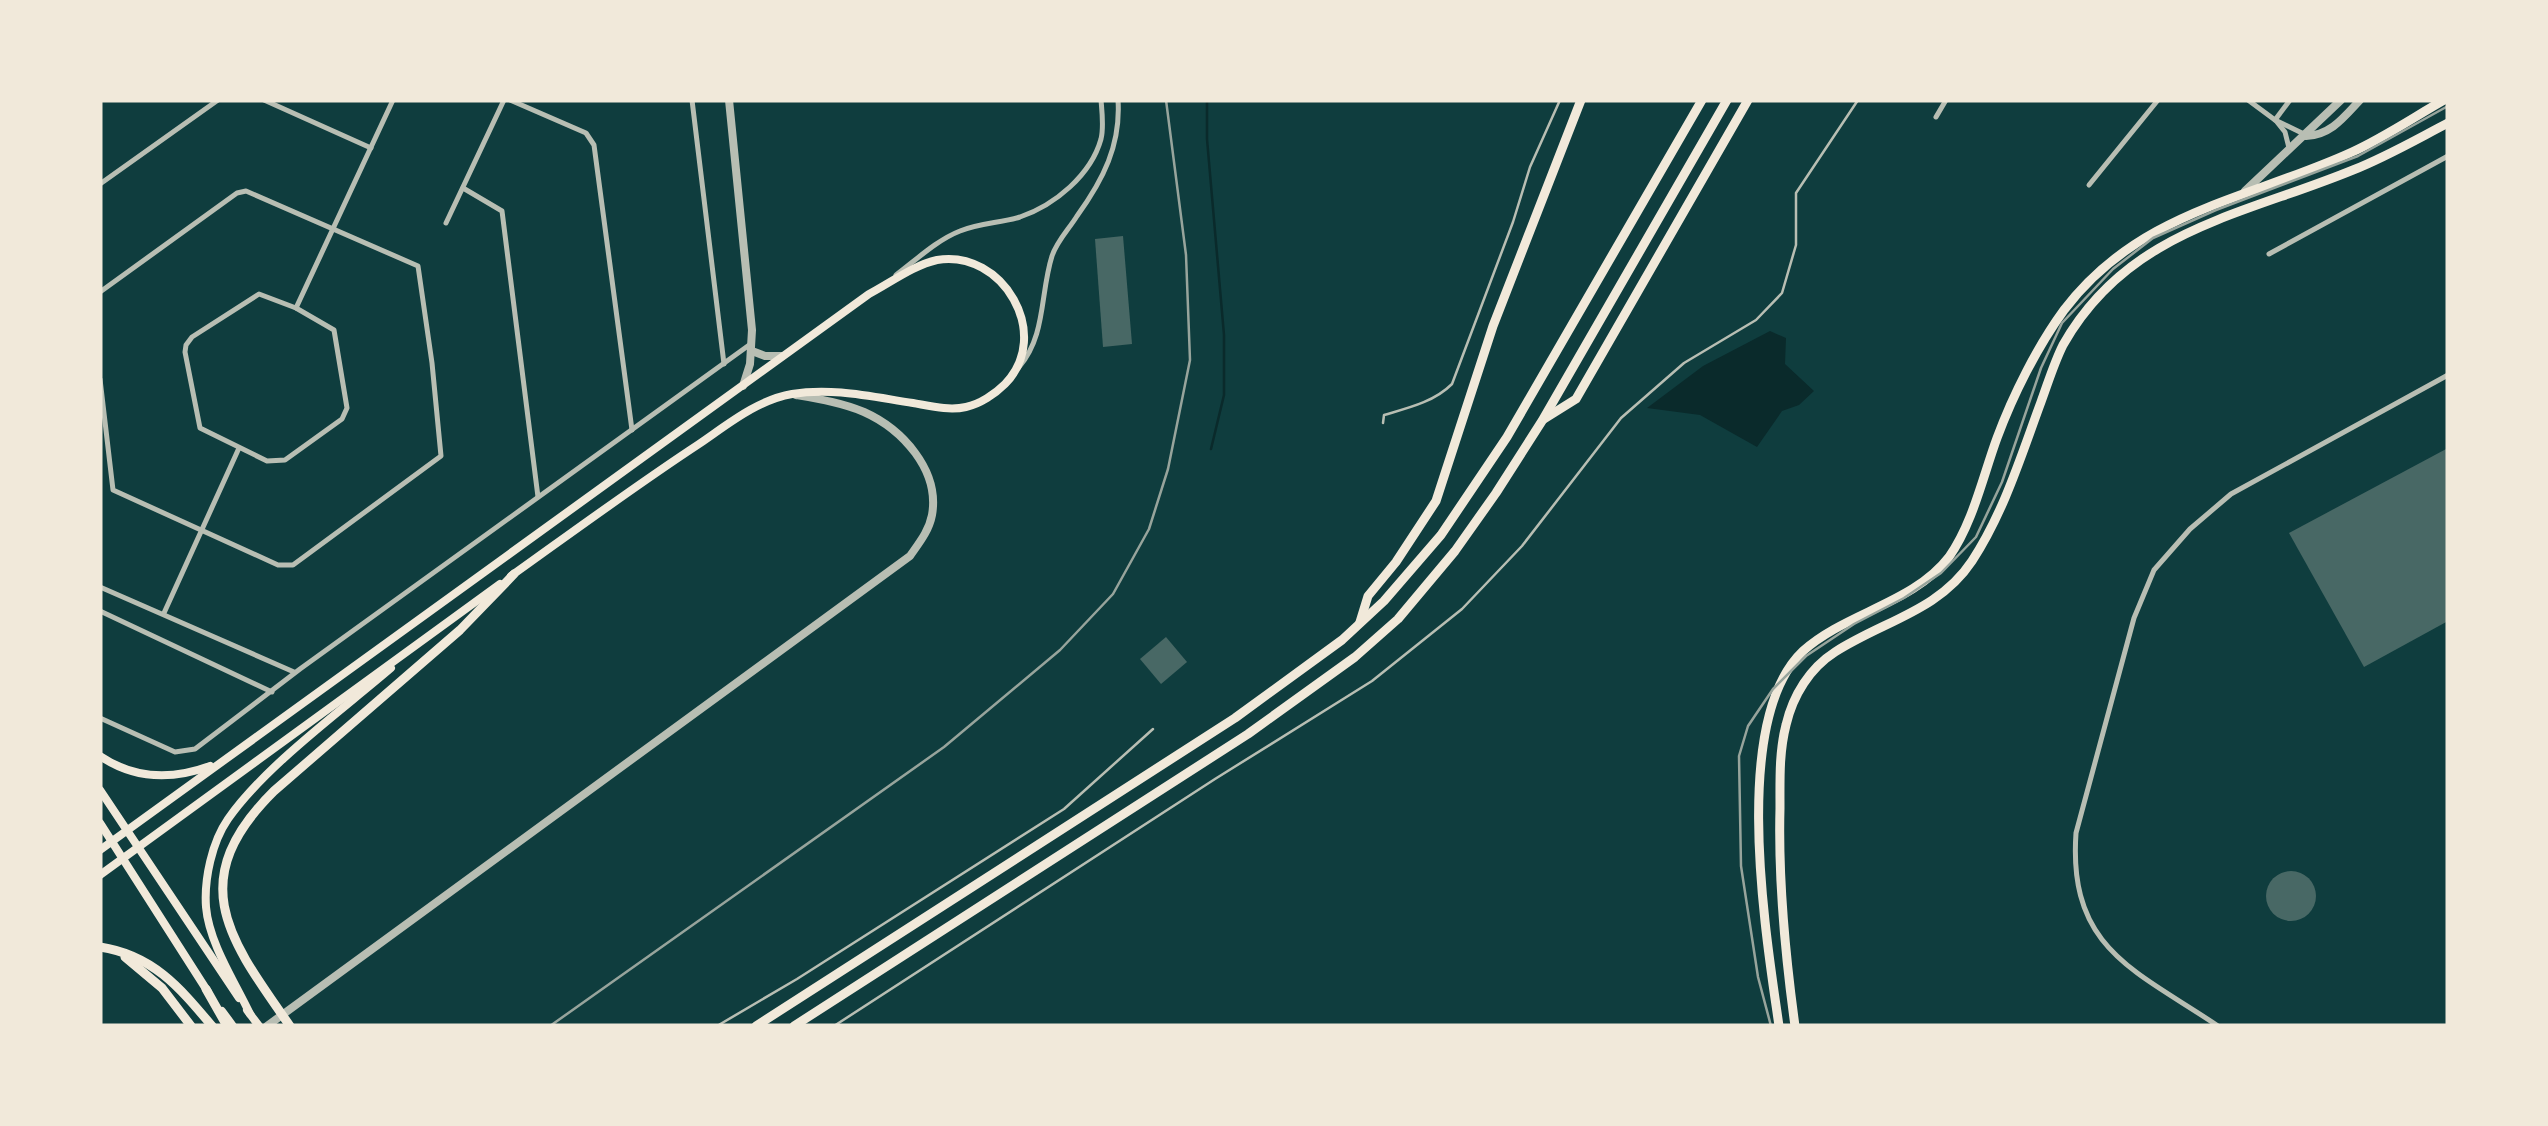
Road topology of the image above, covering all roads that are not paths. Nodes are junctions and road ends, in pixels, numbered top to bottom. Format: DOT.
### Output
graph roads {
  1 [pos="218,100"];
  2 [pos="264,100"];
  3 [pos="393,100"];
  4 [pos="507,100"];
  5 [pos="692,100"];
  6 [pos="728,100"];
  7 [pos="1101,100"];
  8 [pos="1118,100"];
  9 [pos="1560,100"];
  10 [pos="1702,100"];
  11 [pos="1726,100"];
  12 [pos="1748,100"];
  13 [pos="1858,100"];
  14 [pos="1946,100"];
  15 [pos="2158,100"];
  16 [pos="2248,100"];
  17 [pos="2290,100"];
  18 [pos="2341,100"];
  19 [pos="2360,100"];
  20 [pos="2444,100"];
  21 [pos="1581,102"];
  22 [pos="280,103"];
  23 [pos="1936,117"];
  24 [pos="2275,120"];
  25 [pos="2448,123"];
  26 [pos="2306,136"];
  27 [pos="371,148"];
  28 [pos="2285,156"];
  29 [pos="2448,156"];
  30 [pos="100,184"];
  31 [pos="2090,185"];
  32 [pos="463,188"];
  33 [pos="2244,192"];
  34 [pos="446,223"];
  35 [pos="334,228"];
  36 [pos="2269,254"];
  37 [pos="100,292"];
  38 [pos="869,294"];
  39 [pos="296,308"];
  40 [pos="752,347"];
  41 [pos="788,356"];
  42 [pos="724,364"];
  43 [pos="1013,372"];
  44 [pos="2448,375"];
  45 [pos="100,378"];
  46 [pos="740,390"];
  47 [pos="791,394"];
  48 [pos="1542,421"];
  49 [pos="1383,423"];
  50 [pos="632,430"];
  51 [pos="239,448"];
  52 [pos="538,498"];
  53 [pos="200,531"];
  54 [pos="514,574"];
  55 [pos="100,586"];
  56 [pos="100,611"];
  57 [pos="164,614"];
  58 [pos="1360,624"];
  59 [pos="431,633"];
  60 [pos="296,672"];
  61 [pos="272,692"];
  62 [pos="100,718"];
  63 [pos="1153,729"];
  64 [pos="100,756"];
  65 [pos="224,761"];
  66 [pos="100,790"];
  67 [pos="100,823"];
  68 [pos="100,850"];
  69 [pos="100,875"];
  70 [pos="100,947"];
  71 [pos="115,949"];
  72 [pos="206,989"];
  73 [pos="250,1014"];
  74 [pos="190,1026"];
  75 [pos="212,1026"];
  76 [pos="230,1026"];
  77 [pos="259,1026"];
  78 [pos="267,1026"];
  79 [pos="290,1026"];
  80 [pos="717,1026"];
  81 [pos="756,1026"];
  82 [pos="794,1026"];
  83 [pos="834,1026"];
  84 [pos="1779,1026"];
  85 [pos="1795,1026"];
  86 [pos="2218,1026"];
  1 -- 30 [label="street"];
  2 -- 22 [label="street"];
  3 -- 27 [label="street"];
  4 -- 32 [label="street"];
  4 -- 50 [label="street"];
  5 -- 42 [label="street"];
  6 -- 40 [label="street"];
  7 -- 38 [label="street"];
  8 -- 43 [label="street"];
  9 -- 49 [label="lane"];
  10 -- 58 [label="main road"];
  11 -- 48 [label="main road"];
  12 -- 48 [label="main road"];
  13 -- 83 [label="lane"];
  14 -- 23 [label="street"];
  15 -- 31 [label="street"];
  16 -- 24 [label="street"];
  17 -- 24 [label="street"];
  18 -- 26 [label="street"];
  19 -- 26 [label="street"];
  20 -- 33 [label="main road"];
  21 -- 58 [label="main road"];
  22 -- 27 [label="street"];
  24 -- 26 [label="street"];
  24 -- 28 [label="street"];
  25 -- 85 [label="main road"];
  26 -- 28 [label="street"];
  27 -- 35 [label="street"];
  28 -- 33 [label="street"];
  29 -- 36 [label="street"];
  32 -- 34 [label="street"];
  32 -- 52 [label="street"];
  33 -- 84 [label="main road"];
  35 -- 37 [label="street"];
  35 -- 39 [label="street"];
  35 -- 53 [label="street"];
  38 -- 41 [label="main road"];
  38 -- 43 [label="main road"];
  39 -- 51 [label="street"];
  39 -- 51 [label="street"];
  40 -- 41 [label="street"];
  40 -- 42 [label="street"];
  40 -- 46 [label="street"];
  41 -- 46 [label="main road"];
  42 -- 50 [label="street"];
  43 -- 47 [label="main road"];
  44 -- 86 [label="street"];
  45 -- 53 [label="street"];
  46 -- 65 [label="main road"];
  47 -- 54 [label="main road"];
  47 -- 78 [label="street"];
  48 -- 82 [label="main road"];
  50 -- 52 [label="street"];
  51 -- 53 [label="street"];
  52 -- 60 [label="street"];
  53 -- 57 [label="street"];
  54 -- 59 [label="main road"];
  54 -- 79 [label="main road"];
  55 -- 57 [label="street"];
  56 -- 61 [label="street"];
  57 -- 60 [label="street"];
  58 -- 81 [label="main road"];
  59 -- 69 [label="main road"];
  59 -- 73 [label="main road"];
  60 -- 61 [label="street"];
  61 -- 62 [label="street"];
  63 -- 80 [label="lane"];
  64 -- 65 [label="main road"];
  65 -- 68 [label="main road"];
  66 -- 73 [label="main road"];
  67 -- 72 [label="main road"];
  70 -- 71 [label="main road"];
  71 -- 74 [label="main road"];
  71 -- 75 [label="main road"];
  72 -- 76 [label="main road"];
  73 -- 77 [label="main road"];
}
